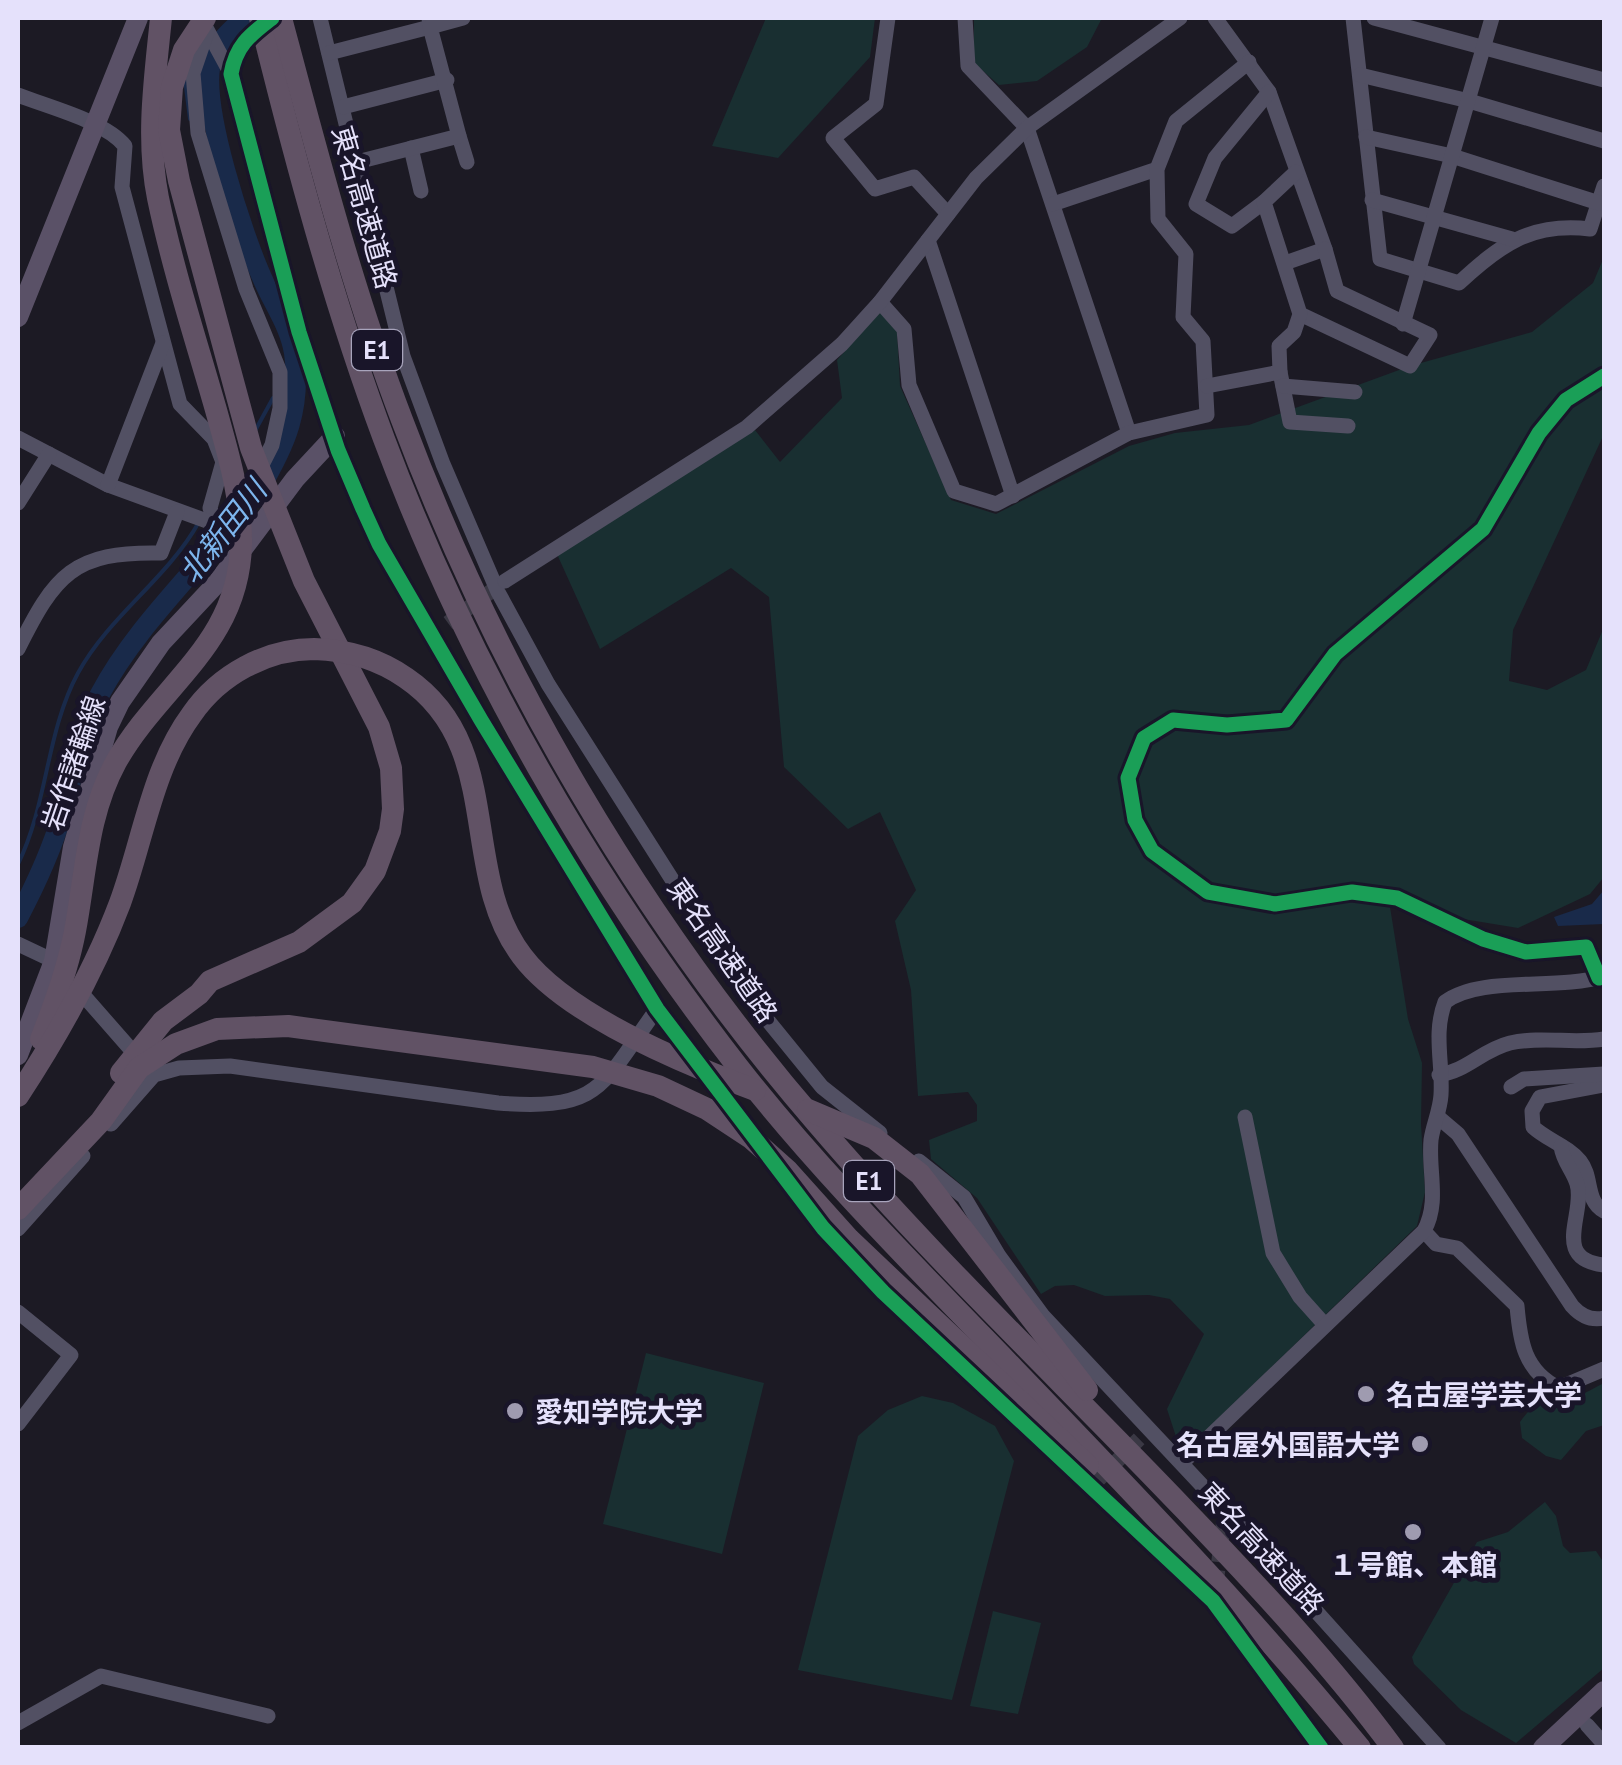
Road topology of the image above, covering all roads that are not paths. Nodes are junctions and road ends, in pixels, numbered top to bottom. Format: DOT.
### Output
graph roads {
  1 [pos="138,18"];
  2 [pos="162,18"];
  3 [pos="320,18"];
  4 [pos="395,18"];
  5 [pos="463,18"];
  6 [pos="888,18"];
  7 [pos="965,18"];
  8 [pos="1180,18"];
  9 [pos="1214,18"];
  10 [pos="1353,18"];
  11 [pos="1374,18"];
  12 [pos="1492,18"];
  13 [pos="271,21"];
  14 [pos="205,22"];
  15 [pos="430,22"];
  16 [pos="400,35"];
  17 [pos="1485,45"];
  18 [pos="328,53"];
  19 [pos="1248,62"];
  20 [pos="231,74"];
  21 [pos="1360,75"];
  22 [pos="446,80"];
  23 [pos="1604,80"];
  24 [pos="1270,92"];
  25 [pos="18,95"];
  26 [pos="1469,100"];
  27 [pos="343,108"];
  28 [pos="96,126"];
  29 [pos="1027,128"];
  30 [pos="459,136"];
  31 [pos="1366,137"];
  32 [pos="1604,141"];
  33 [pos="411,148"];
  34 [pos="1452,156"];
  35 [pos="357,162"];
  36 [pos="467,162"];
  37 [pos="1157,169"];
  38 [pos="1296,172"];
  39 [pos="1604,186"];
  40 [pos="421,191"];
  41 [pos="1372,200"];
  42 [pos="1264,202"];
  43 [pos="1598,202"];
  44 [pos="1054,204"];
  45 [pos="948,214"];
  46 [pos="1436,216"];
  47 [pos="1512,239"];
  48 [pos="928,240"];
  49 [pos="1325,250"];
  50 [pos="1285,262"];
  51 [pos="1421,270"];
  52 [pos="880,302"];
  53 [pos="1300,314"];
  54 [pos="18,317"];
  55 [pos="1403,324"];
  56 [pos="163,343"];
  57 [pos="1604,376"];
  58 [pos="1281,379"];
  59 [pos="1208,386"];
  60 [pos="1354,392"];
  61 [pos="1348,426"];
  62 [pos="1129,433"];
  63 [pos="335,436"];
  64 [pos="18,438"];
  65 [pos="48,454"];
  66 [pos="108,485"];
  67 [pos="1013,496"];
  68 [pos="18,503"];
  69 [pos="176,512"];
  70 [pos="220,530"];
  71 [pos="242,551"];
  72 [pos="506,581"];
  73 [pos="448,622"];
  74 [pos="433,635"];
  75 [pos="18,649"];
  76 [pos="18,944"];
  77 [pos="54,961"];
  78 [pos="1602,977"];
  79 [pos="657,1009"];
  80 [pos="1603,1039"];
  81 [pos="18,1055"];
  82 [pos="1604,1074"];
  83 [pos="154,1075"];
  84 [pos="1439,1075"];
  85 [pos="1604,1086"];
  86 [pos="18,1087"];
  87 [pos="1511,1087"];
  88 [pos="18,1096"];
  89 [pos="1244,1117"];
  90 [pos="1438,1118"];
  91 [pos="1561,1146"];
  92 [pos="18,1209"];
  93 [pos="1604,1211"];
  94 [pos="18,1228"];
  95 [pos="1424,1231"];
  96 [pos="1604,1265"];
  97 [pos="18,1312"];
  98 [pos="1604,1318"];
  99 [pos="1325,1324"];
  100 [pos="1604,1369"];
  101 [pos="18,1424"];
  102 [pos="1182,1464"];
  103 [pos="1304,1636"];
  104 [pos="1604,1690"];
  105 [pos="1604,1709"];
  106 [pos="268,1716"];
  107 [pos="18,1724"];
  108 [pos="1587,1725"];
  109 [pos="1604,1744"];
  110 [pos="1359,1746"];
  111 [pos="1321,1748"];
  112 [pos="1392,1748"];
  113 [pos="1439,1748"];
  114 [pos="1543,1748"];
  115 [pos="1562,1748"];
  1 -- 28 [label="main road"];
  2 -- 86 [label="highway"];
  3 -- 18 [label="street"];
  4 -- 16 [label="street"];
  5 -- 15 [label="street"];
  6 -- 45 [label="street"];
  7 -- 29 [label="street"];
  8 -- 29 [label="street"];
  9 -- 19 [label="street"];
  10 -- 21 [label="street"];
  11 -- 17 [label="street"];
  12 -- 17 [label="street"];
  13 -- 20 [label="street"];
  13 -- 103 [label="highway, 東名高速道路 / E1"];
  13 -- 110 [label="highway, 東名高速道路 / E1"];
  14 -- 20 [label="street"];
  14 -- 70 [label="street"];
  14 -- 92 [label="highway"];
  15 -- 16 [label="street"];
  15 -- 22 [label="street"];
  16 -- 18 [label="street"];
  17 -- 23 [label="street"];
  17 -- 26 [label="street"];
  18 -- 27 [label="street"];
  19 -- 24 [label="street"];
  19 -- 37 [label="street"];
  20 -- 63 [label="street"];
  21 -- 26 [label="street"];
  21 -- 31 [label="street"];
  22 -- 27 [label="street"];
  22 -- 30 [label="street"];
  24 -- 38 [label="street"];
  24 -- 42 [label="street"];
  25 -- 28 [label="street"];
  26 -- 32 [label="street"];
  26 -- 34 [label="street"];
  27 -- 35 [label="street"];
  28 -- 54 [label="main road"];
  28 -- 56 [label="street"];
  29 -- 44 [label="street"];
  29 -- 45 [label="street"];
  30 -- 33 [label="street"];
  30 -- 36 [label="street"];
  31 -- 34 [label="street"];
  31 -- 41 [label="street"];
  33 -- 35 [label="street"];
  33 -- 40 [label="street"];
  34 -- 43 [label="street"];
  34 -- 46 [label="street"];
  35 -- 102 [label="street"];
  37 -- 44 [label="street"];
  37 -- 59 [label="street"];
  38 -- 42 [label="street"];
  38 -- 49 [label="street"];
  39 -- 43 [label="street"];
  41 -- 46 [label="street"];
  41 -- 51 [label="street"];
  42 -- 50 [label="street"];
  43 -- 47 [label="street"];
  44 -- 62 [label="street"];
  45 -- 48 [label="street"];
  46 -- 47 [label="street"];
  46 -- 51 [label="street"];
  47 -- 51 [label="street"];
  48 -- 52 [label="street"];
  48 -- 67 [label="street"];
  49 -- 50 [label="street"];
  49 -- 55 [label="street"];
  50 -- 53 [label="street"];
  51 -- 55 [label="street"];
  52 -- 67 [label="street"];
  52 -- 72 [label="street"];
  53 -- 55 [label="street"];
  53 -- 58 [label="street"];
  56 -- 66 [label="street"];
  56 -- 70 [label="street"];
  57 -- 78 [label="street"];
  58 -- 59 [label="street"];
  58 -- 60 [label="street"];
  58 -- 61 [label="street"];
  59 -- 62 [label="street"];
  62 -- 67 [label="street"];
  63 -- 71 [label="main road, 岩作諸輪線"];
  63 -- 74 [label="street"];
  64 -- 65 [label="street"];
  65 -- 66 [label="street"];
  65 -- 68 [label="street"];
  66 -- 69 [label="street"];
  69 -- 70 [label="street"];
  69 -- 75 [label="street"];
  70 -- 71 [label="street"];
  71 -- 77 [label="main road, 岩作諸輪線"];
  73 -- 74 [label="street"];
  74 -- 79 [label="street"];
  76 -- 77 [label="street"];
  77 -- 81 [label="main road, 岩作諸輪線"];
  77 -- 83 [label="street"];
  78 -- 84 [label="street"];
  79 -- 83 [label="street"];
  79 -- 111 [label="street"];
  80 -- 84 [label="street"];
  82 -- 87 [label="street"];
  83 -- 94 [label="street"];
  84 -- 90 [label="street"];
  85 -- 91 [label="street"];
  88 -- 103 [label="highway"];
  89 -- 99 [label="street"];
  90 -- 95 [label="street"];
  90 -- 98 [label="street"];
  91 -- 93 [label="street"];
  91 -- 96 [label="street"];
  92 -- 110 [label="highway"];
  95 -- 99 [label="street"];
  95 -- 100 [label="street"];
  97 -- 101 [label="street"];
  99 -- 102 [label="street"];
  102 -- 113 [label="street"];
  103 -- 112 [label="highway, 東名高速道路 / E1"];
  104 -- 114 [label="main road"];
  105 -- 108 [label="main road"];
  106 -- 107 [label="street"];
  108 -- 109 [label="street"];
  108 -- 115 [label="main road"];
}
